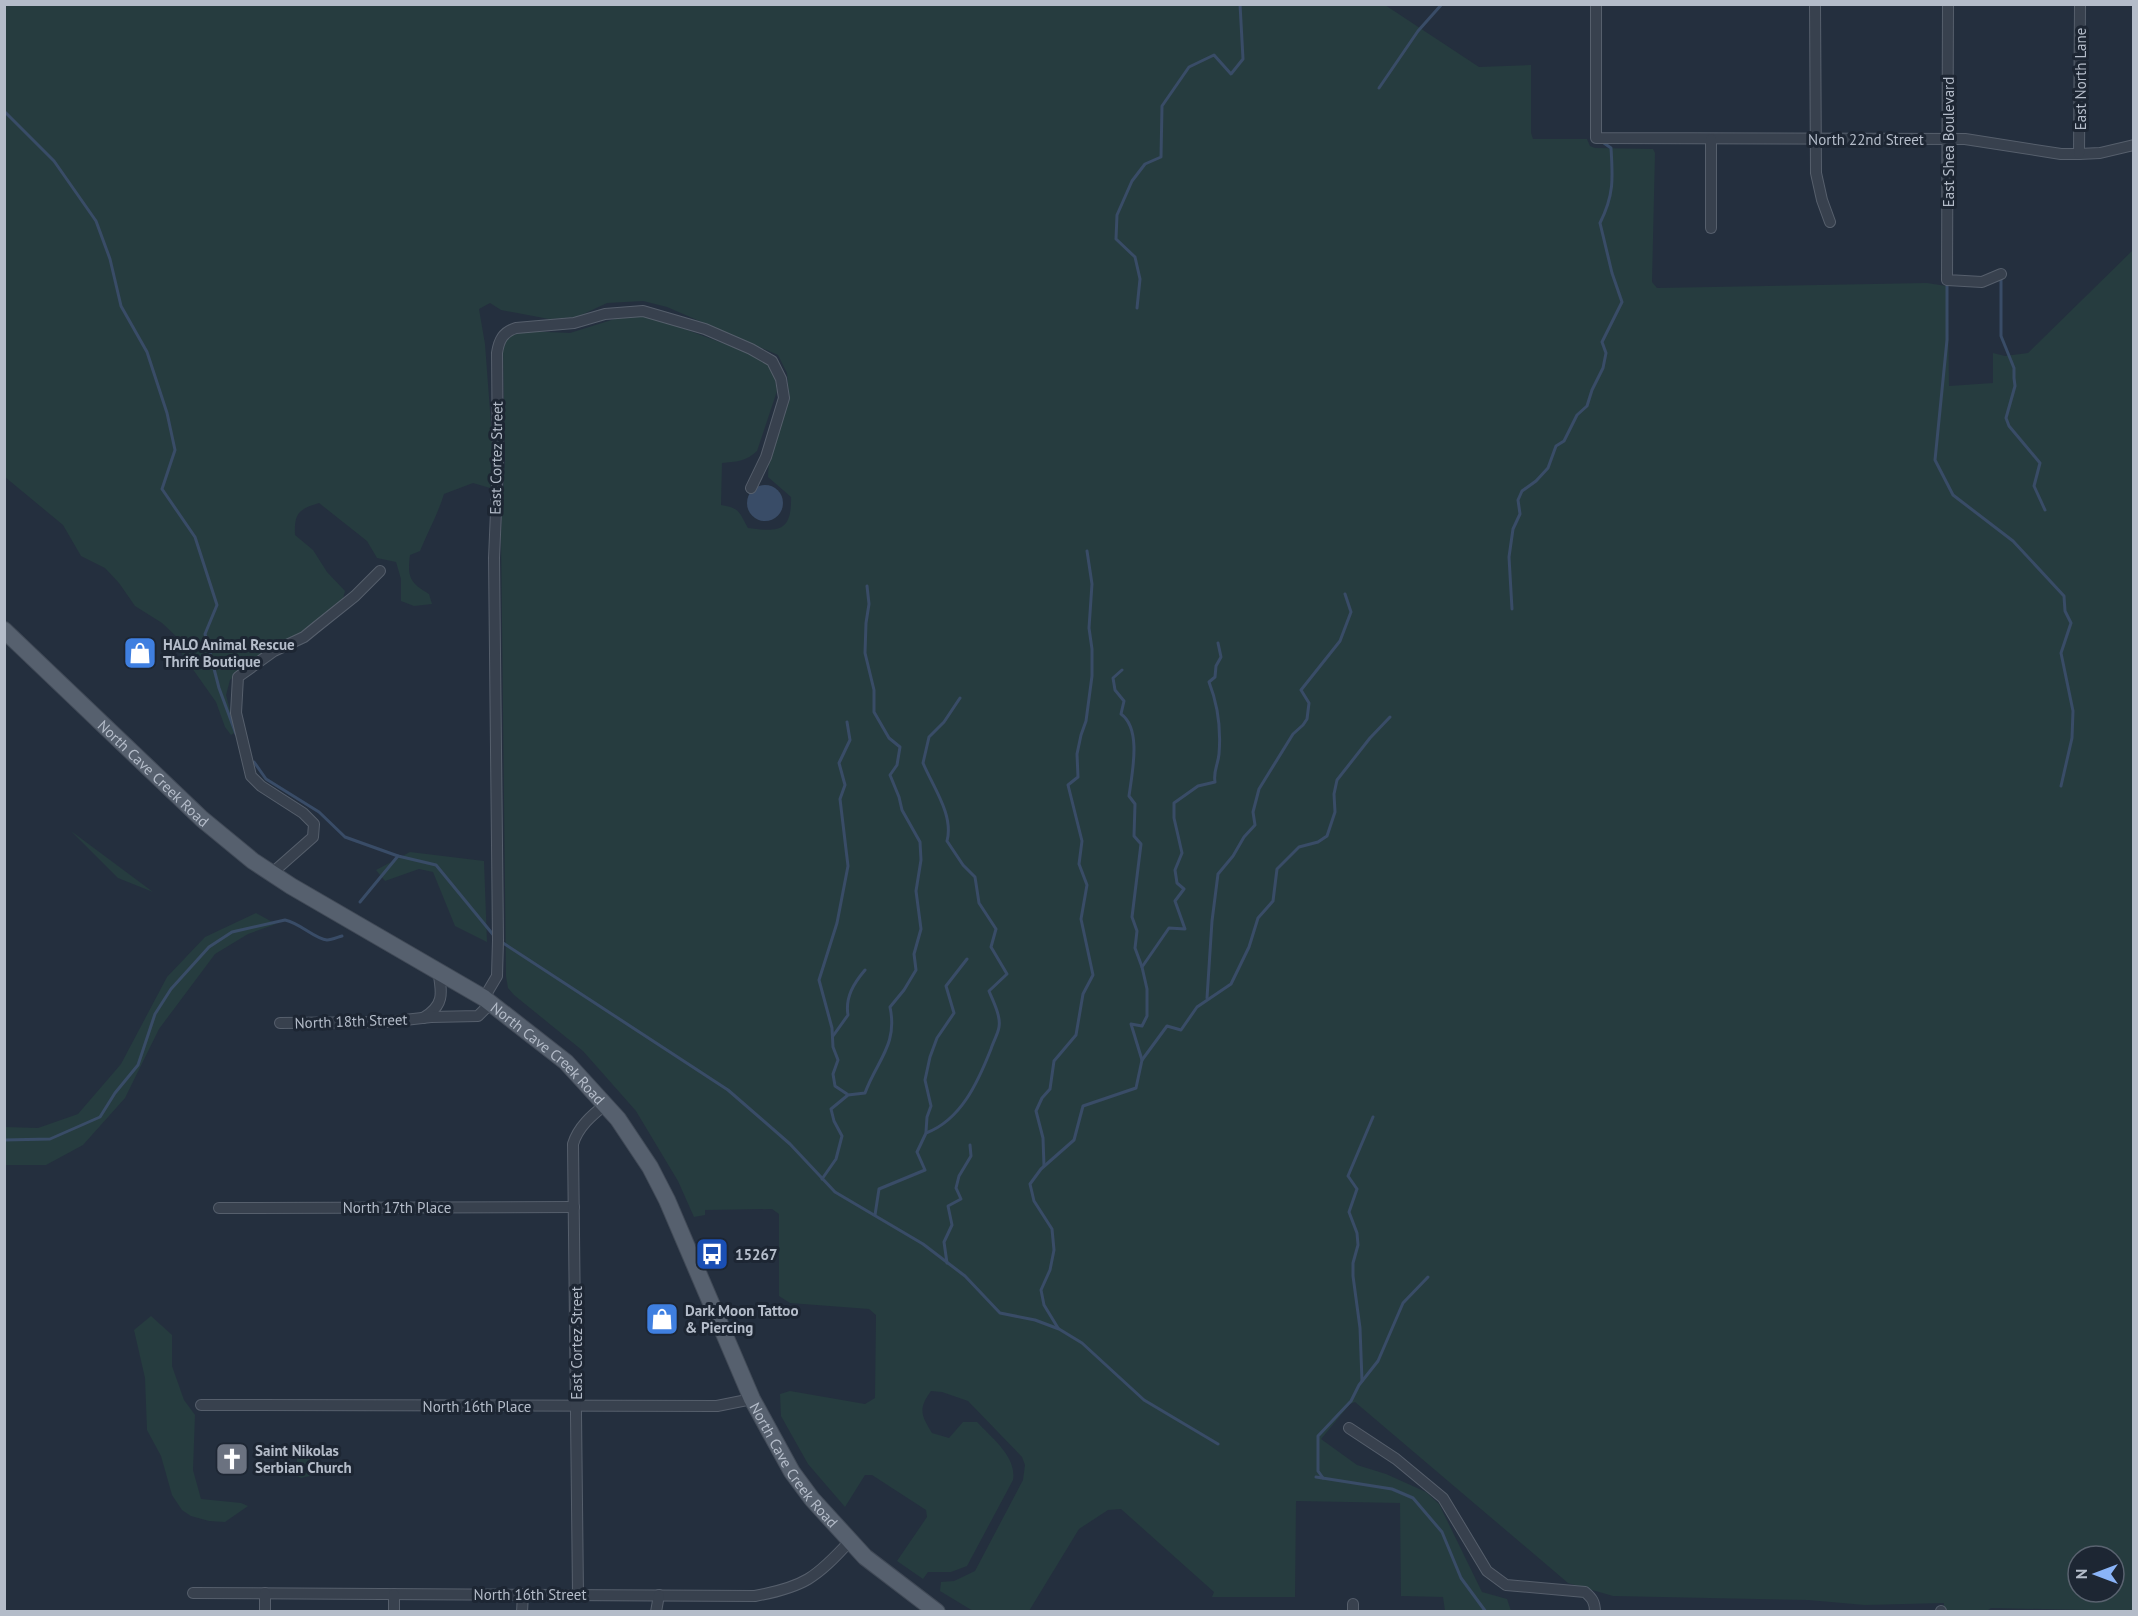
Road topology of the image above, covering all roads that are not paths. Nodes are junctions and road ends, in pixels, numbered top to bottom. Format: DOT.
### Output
graph roads {
  1 [pos="1596,4"];
  2 [pos="1815,4"];
  3 [pos="1948,4"];
  4 [pos="2080,4"];
  5 [pos="1711,139"];
  6 [pos="1948,139"];
  7 [pos="1815,140"];
  8 [pos="2133,145"];
  9 [pos="2079,154"];
  10 [pos="1830,222"];
  11 [pos="1711,228"];
  12 [pos="2001,274"];
  13 [pos="752,488"];
  14 [pos="380,571"];
  15 [pos="4,630"];
  16 [pos="272,874"];
  17 [pos="438,970"];
  18 [pos="487,1000"];
  19 [pos="423,1018"];
  20 [pos="280,1023"];
  21 [pos="606,1104"];
  22 [pos="574,1207"];
  23 [pos="219,1208"];
  24 [pos="752,1399"];
  25 [pos="201,1405"];
  26 [pos="576,1406"];
  27 [pos="1349,1428"];
  28 [pos="850,1541"];
  29 [pos="193,1593"];
  30 [pos="266,1593"];
  31 [pos="394,1594"];
  32 [pos="523,1594"];
  33 [pos="578,1594"];
  34 [pos="659,1595"];
  35 [pos="265,1611"];
  36 [pos="394,1611"];
  37 [pos="522,1611"];
  38 [pos="656,1611"];
  39 [pos="937,1611"];
  40 [pos="1595,1611"];
  1 -- 5 [label="street, North 22nd Street"];
  2 -- 7 [label="street"];
  3 -- 6 [label="street, East Shea Boulevard"];
  4 -- 9 [label="street, East North Lane"];
  5 -- 7 [label="street, North 22nd Street"];
  5 -- 11 [label="street"];
  6 -- 7 [label="street, North 22nd Street"];
  6 -- 9 [label="street, North 22nd Street"];
  6 -- 12 [label="street, East Shea Boulevard"];
  7 -- 10 [label="street"];
  8 -- 9 [label="street, North 22nd Street"];
  13 -- 18 [label="street, East Cortez Street"];
  14 -- 16 [label="street"];
  15 -- 16 [label="main road, North Cave Creek Road"];
  16 -- 17 [label="main road, North Cave Creek Road"];
  17 -- 18 [label="main road, North Cave Creek Road"];
  17 -- 19 [label="street, North 18th Street"];
  18 -- 19 [label="street, North 18th Street"];
  18 -- 21 [label="main road, North Cave Creek Road"];
  19 -- 20 [label="street, North 18th Street"];
  21 -- 22 [label="street, East Cortez Street"];
  21 -- 24 [label="main road, North Cave Creek Road"];
  22 -- 23 [label="street, North 17th Place"];
  22 -- 26 [label="street, East Cortez Street"];
  24 -- 26 [label="street, North 16th Place"];
  24 -- 28 [label="main road, North Cave Creek Road"];
  25 -- 26 [label="street, North 16th Place"];
  26 -- 33 [label="street, East Cortez Street"];
  27 -- 40 [label="street"];
  28 -- 34 [label="street, North 16th Street"];
  28 -- 39 [label="main road, North Cave Creek Road"];
  29 -- 30 [label="street, North 16th Street"];
  30 -- 31 [label="street, North 16th Street"];
  30 -- 35 [label="street"];
  31 -- 32 [label="street, North 16th Street"];
  31 -- 36 [label="street"];
  32 -- 33 [label="street, North 16th Street"];
  32 -- 37 [label="street"];
  33 -- 34 [label="street, North 16th Street"];
  34 -- 38 [label="street"];
}
